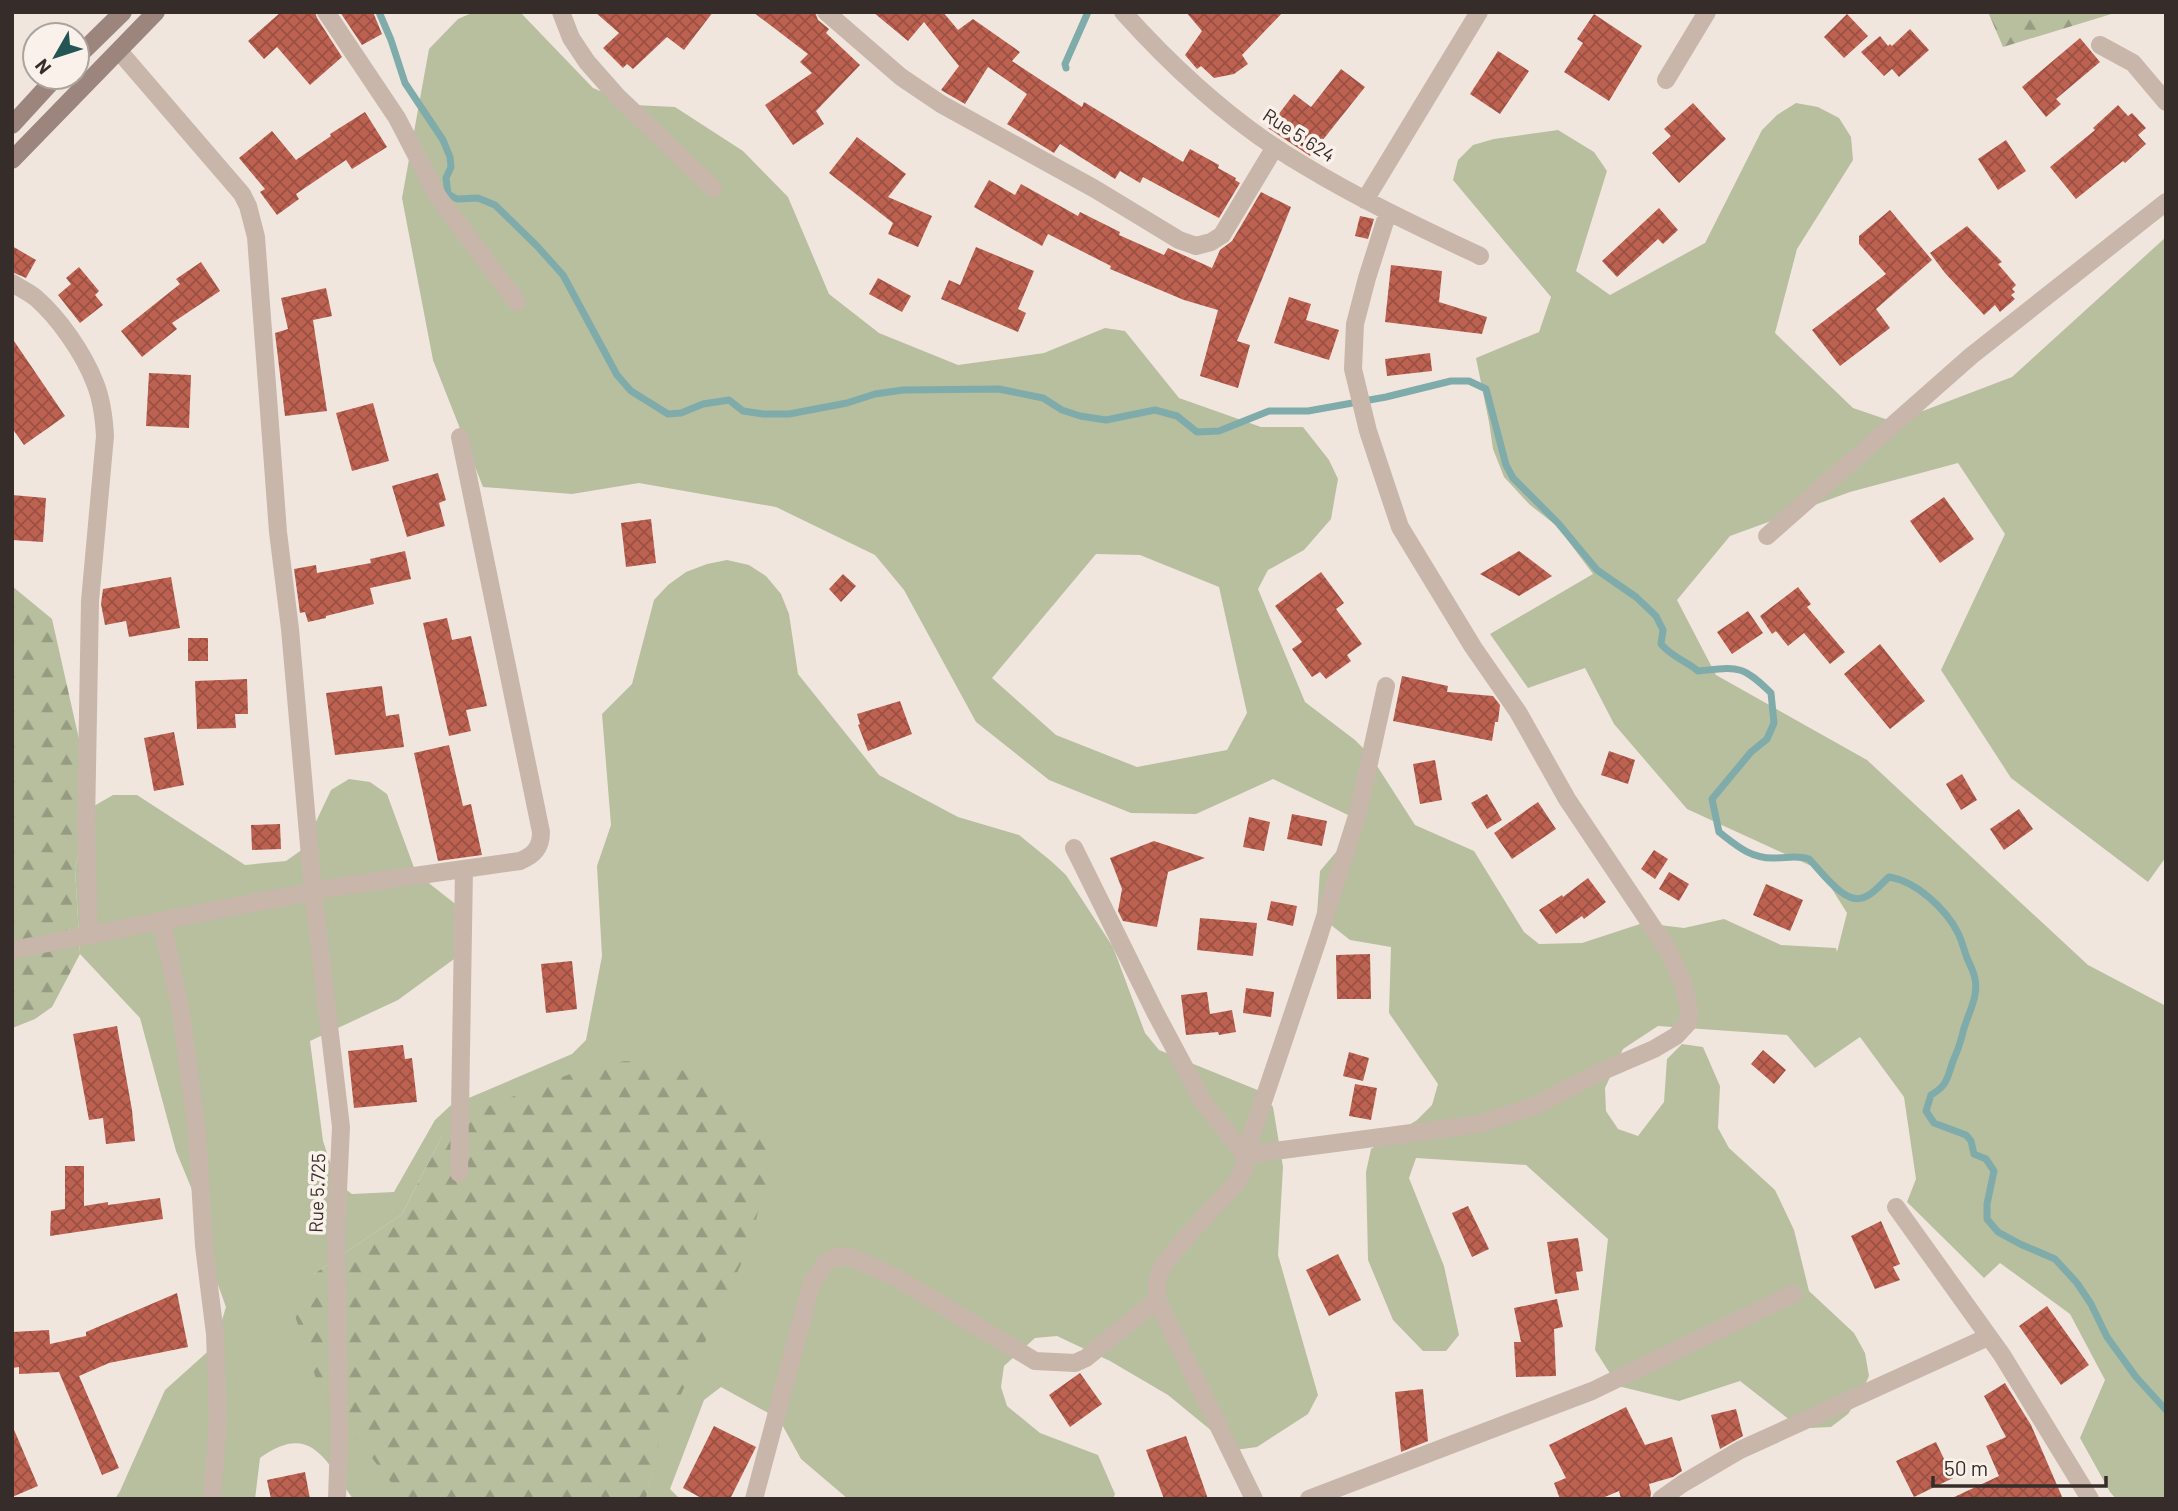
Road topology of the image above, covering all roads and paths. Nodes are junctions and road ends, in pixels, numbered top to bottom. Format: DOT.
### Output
graph roads {
  1 [pos="123,12"];
  2 [pos="156,12"];
  3 [pos="326,12"];
  4 [pos="561,12"];
  5 [pos="826,12"];
  6 [pos="1123,12"];
  7 [pos="1479,12"];
  8 [pos="1707,12"];
  9 [pos="91,43"];
  10 [pos="2100,45"];
  11 [pos="119,51"];
  12 [pos="1666,80"];
  13 [pos="44,91"];
  14 [pos="2166,102"];
  15 [pos="13,123"];
  16 [pos="1275,147"];
  17 [pos="12,160"];
  18 [pos="713,188"];
  19 [pos="1365,200"];
  20 [pos="2166,202"];
  21 [pos="1388,212"];
  22 [pos="1480,256"];
  23 [pos="12,283"];
  24 [pos="517,302"];
  25 [pos="460,437"];
  26 [pos="1767,536"];
  27 [pos="1387,686"];
  28 [pos="1074,848"];
  29 [pos="464,869"];
  30 [pos="313,891"];
  31 [pos="162,922"];
  32 [pos="89,935"];
  33 [pos="12,950"];
  34 [pos="1245,1155"];
  35 [pos="459,1173"];
  36 [pos="1896,1207"];
  37 [pos="1793,1294"];
  38 [pos="1157,1300"];
  39 [pos="1988,1337"];
  40 [pos="212,1499"];
  41 [pos="337,1499"];
  42 [pos="754,1499"];
  43 [pos="1254,1499"];
  44 [pos="1309,1499"];
  45 [pos="1661,1499"];
  46 [pos="2090,1499"];
  1 -- 9 [label="street"];
  2 -- 11 [label="street"];
  3 -- 24 [label="street"];
  4 -- 18 [label="street"];
  5 -- 16 [label="street"];
  6 -- 16 [label="street, Rue 5.624"];
  7 -- 19 [label="street"];
  8 -- 12 [label="street"];
  10 -- 14 [label="street"];
  11 -- 17 [label="street"];
  11 -- 30 [label="street, Rue 5.725"];
  13 -- 15 [label="street"];
  16 -- 19 [label="street, Rue 5.624"];
  19 -- 21 [label="street, Rue 5.624"];
  20 -- 26 [label="street"];
  21 -- 22 [label="street, Rue 5.624"];
  21 -- 34 [label="street"];
  23 -- 32 [label="street"];
  25 -- 29 [label="street"];
  27 -- 34 [label="street"];
  28 -- 34 [label="street"];
  29 -- 30 [label="street"];
  29 -- 35 [label="street"];
  30 -- 31 [label="street"];
  30 -- 41 [label="street, Rue 5.725"];
  31 -- 32 [label="street"];
  31 -- 40 [label="street"];
  32 -- 33 [label="street"];
  34 -- 38 [label="street"];
  36 -- 39 [label="street"];
  37 -- 44 [label="street"];
  38 -- 42 [label="street"];
  38 -- 43 [label="street"];
  39 -- 45 [label="street"];
  39 -- 46 [label="street"];
}
